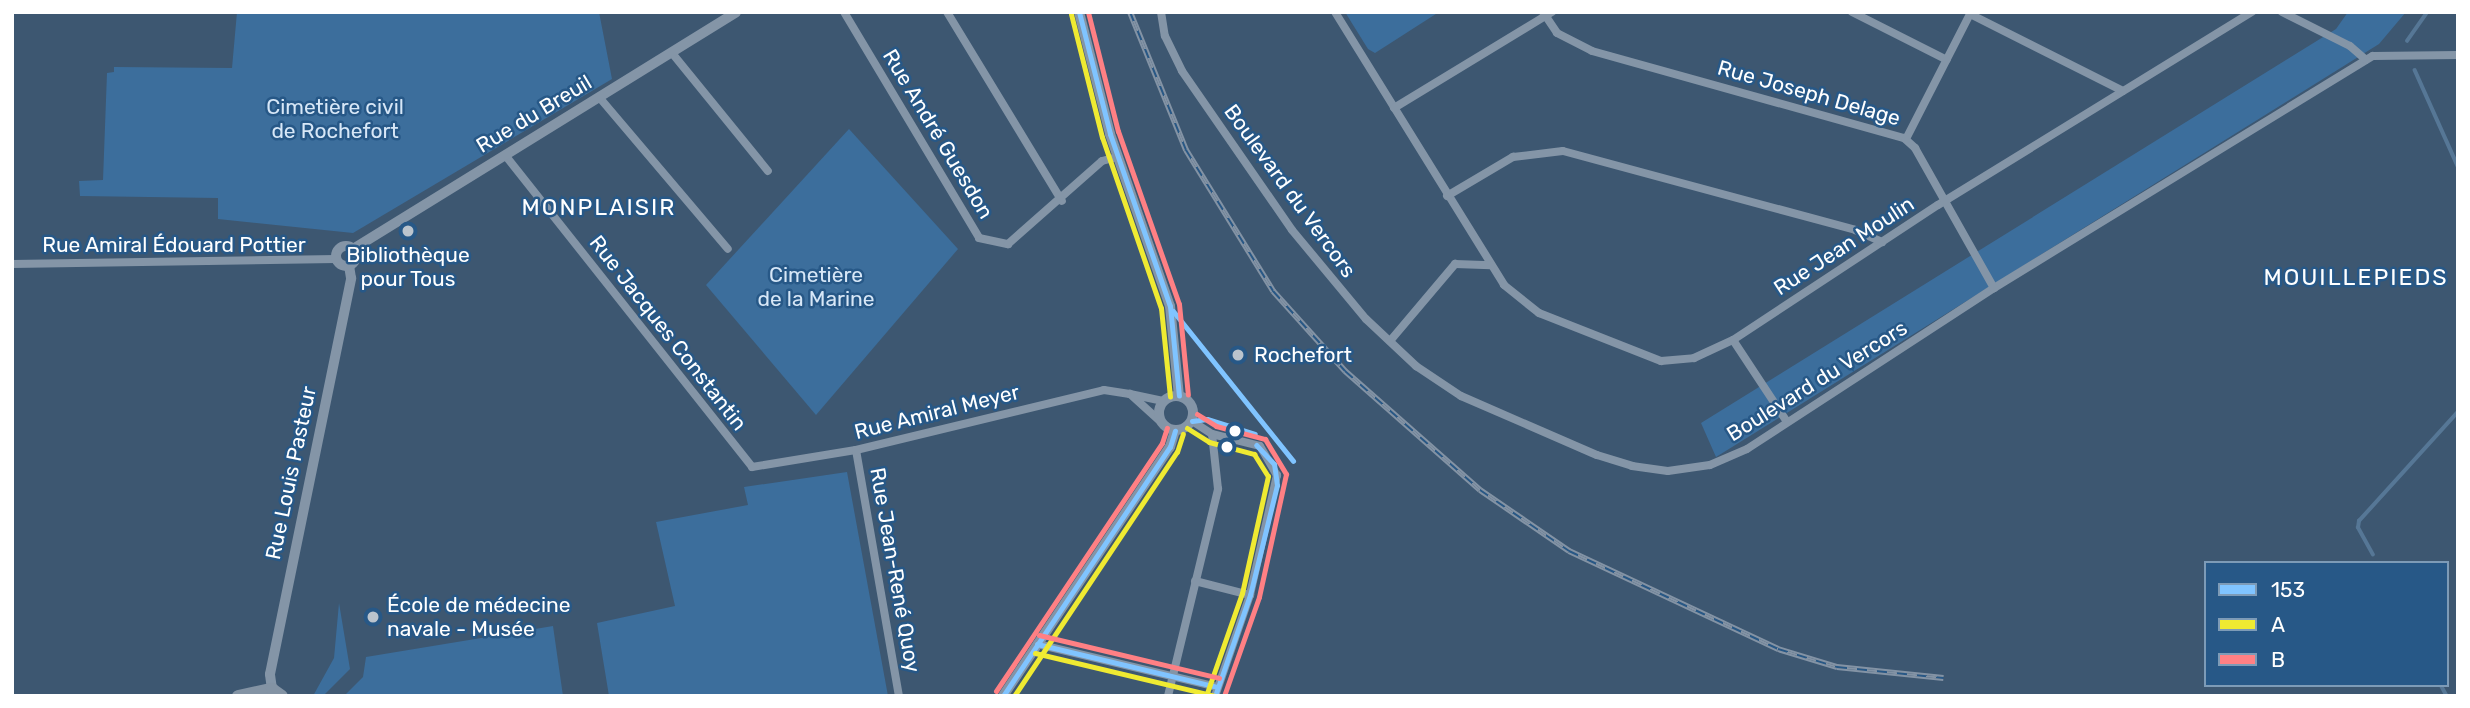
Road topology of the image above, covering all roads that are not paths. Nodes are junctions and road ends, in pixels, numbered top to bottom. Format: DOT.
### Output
graph roads {
  1 [pos="736,12"];
  2 [pos="844,12"];
  3 [pos="947,12"];
  4 [pos="1079,12"];
  5 [pos="1161,12"];
  6 [pos="1335,12"];
  7 [pos="1852,12"];
  8 [pos="2252,12"];
  9 [pos="2282,12"];
  10 [pos="1970,13"];
  11 [pos="1547,14"];
  12 [pos="672,52"];
  13 [pos="2458,55"];
  14 [pos="2369,58"];
  15 [pos="1947,60"];
  16 [pos="2123,92"];
  17 [pos="599,97"];
  18 [pos="1394,108"];
  19 [pos="1906,139"];
  20 [pos="505,155"];
  21 [pos="1117,157"];
  22 [pos="768,171"];
  23 [pos="1447,196"];
  24 [pos="1062,201"];
  25 [pos="1945,201"];
  26 [pos="1882,242"];
  27 [pos="728,248"];
  28 [pos="353,249"];
  29 [pos="336,259"];
  30 [pos="12,264"];
  31 [pos="349,265"];
  32 [pos="1491,265"];
  33 [pos="1994,288"];
  34 [pos="1732,340"];
  35 [pos="1390,341"];
  36 [pos="1129,394"];
  37 [pos="1180,396"];
  38 [pos="1164,401"];
  39 [pos="1192,421"];
  40 [pos="1161,422"];
  41 [pos="1787,422"];
  42 [pos="1175,431"];
  43 [pos="1212,434"];
  44 [pos="856,450"];
  45 [pos="752,467"];
  46 [pos="1195,581"];
  47 [pos="1250,596"];
  48 [pos="1037,645"];
  49 [pos="1172,676"];
  50 [pos="1216,691"];
  51 [pos="277,692"];
  52 [pos="238,696"];
  53 [pos="899,696"];
  54 [pos="1003,696"];
  55 [pos="1168,696"];
  1 -- 12 [label="street, Rue du Breuil"];
  2 -- 24 [label="street, Rue André Guesdon"];
  3 -- 24 [label="street"];
  4 -- 21 [label="street"];
  5 -- 35 [label="street, Boulevard du Vercors"];
  6 -- 18 [label="street, Rue Jean Moulin"];
  7 -- 15 [label="street"];
  8 -- 16 [label="street, Rue Jean Moulin"];
  9 -- 14 [label="street"];
  10 -- 15 [label="street"];
  10 -- 16 [label="street"];
  11 -- 18 [label="street"];
  11 -- 19 [label="street, Rue Joseph Delage"];
  12 -- 17 [label="street, Rue du Breuil"];
  12 -- 22 [label="street"];
  13 -- 14 [label="street"];
  14 -- 33 [label="street, Boulevard du Vercors"];
  15 -- 19 [label="street"];
  16 -- 25 [label="street, Rue Jean Moulin"];
  17 -- 20 [label="street, Rue du Breuil"];
  17 -- 27 [label="street"];
  18 -- 23 [label="street, Rue Jean Moulin"];
  19 -- 25 [label="street, Rue Joseph Delage"];
  20 -- 28 [label="street, Rue du Breuil"];
  20 -- 45 [label="street, Rue Jacques Constantin"];
  21 -- 24 [label="street"];
  21 -- 37 [label="street"];
  23 -- 26 [label="street"];
  23 -- 32 [label="street, Rue Jean Moulin"];
  25 -- 26 [label="street, Rue Jean Moulin"];
  25 -- 33 [label="street, Rue Joseph Delage"];
  26 -- 34 [label="street, Rue Jean Moulin"];
  28 -- 29 [label="street, Rue du Breuil"];
  28 -- 31 [label="street, Rue Louis Pasteur"];
  29 -- 30 [label="street, Rue Amiral Édouard Pottier"];
  29 -- 31 [label="street"];
  31 -- 51 [label="street, Rue Louis Pasteur"];
  32 -- 34 [label="street, Rue Jean Moulin"];
  32 -- 35 [label="street"];
  33 -- 41 [label="street, Boulevard du Vercors"];
  34 -- 41 [label="street"];
  35 -- 41 [label="street, Boulevard du Vercors"];
  36 -- 38 [label="street, Rue Amiral Meyer"];
  36 -- 40 [label="street"];
  36 -- 44 [label="street, Rue Amiral Meyer"];
  37 -- 38 [label="street"];
  37 -- 39 [label="street"];
  38 -- 40 [label="street"];
  39 -- 42 [label="street"];
  39 -- 43 [label="street"];
  40 -- 42 [label="street"];
  42 -- 48 [label="street"];
  43 -- 46 [label="street"];
  43 -- 47 [label="street"];
  44 -- 45 [label="street, Rue Amiral Meyer"];
  44 -- 53 [label="street, Rue Jean-René Quoy"];
  46 -- 47 [label="street"];
  46 -- 49 [label="street"];
  47 -- 50 [label="street"];
  48 -- 49 [label="street"];
  48 -- 54 [label="street"];
  49 -- 50 [label="street"];
  49 -- 55 [label="street"];
  51 -- 52 [label="main road"];
}
